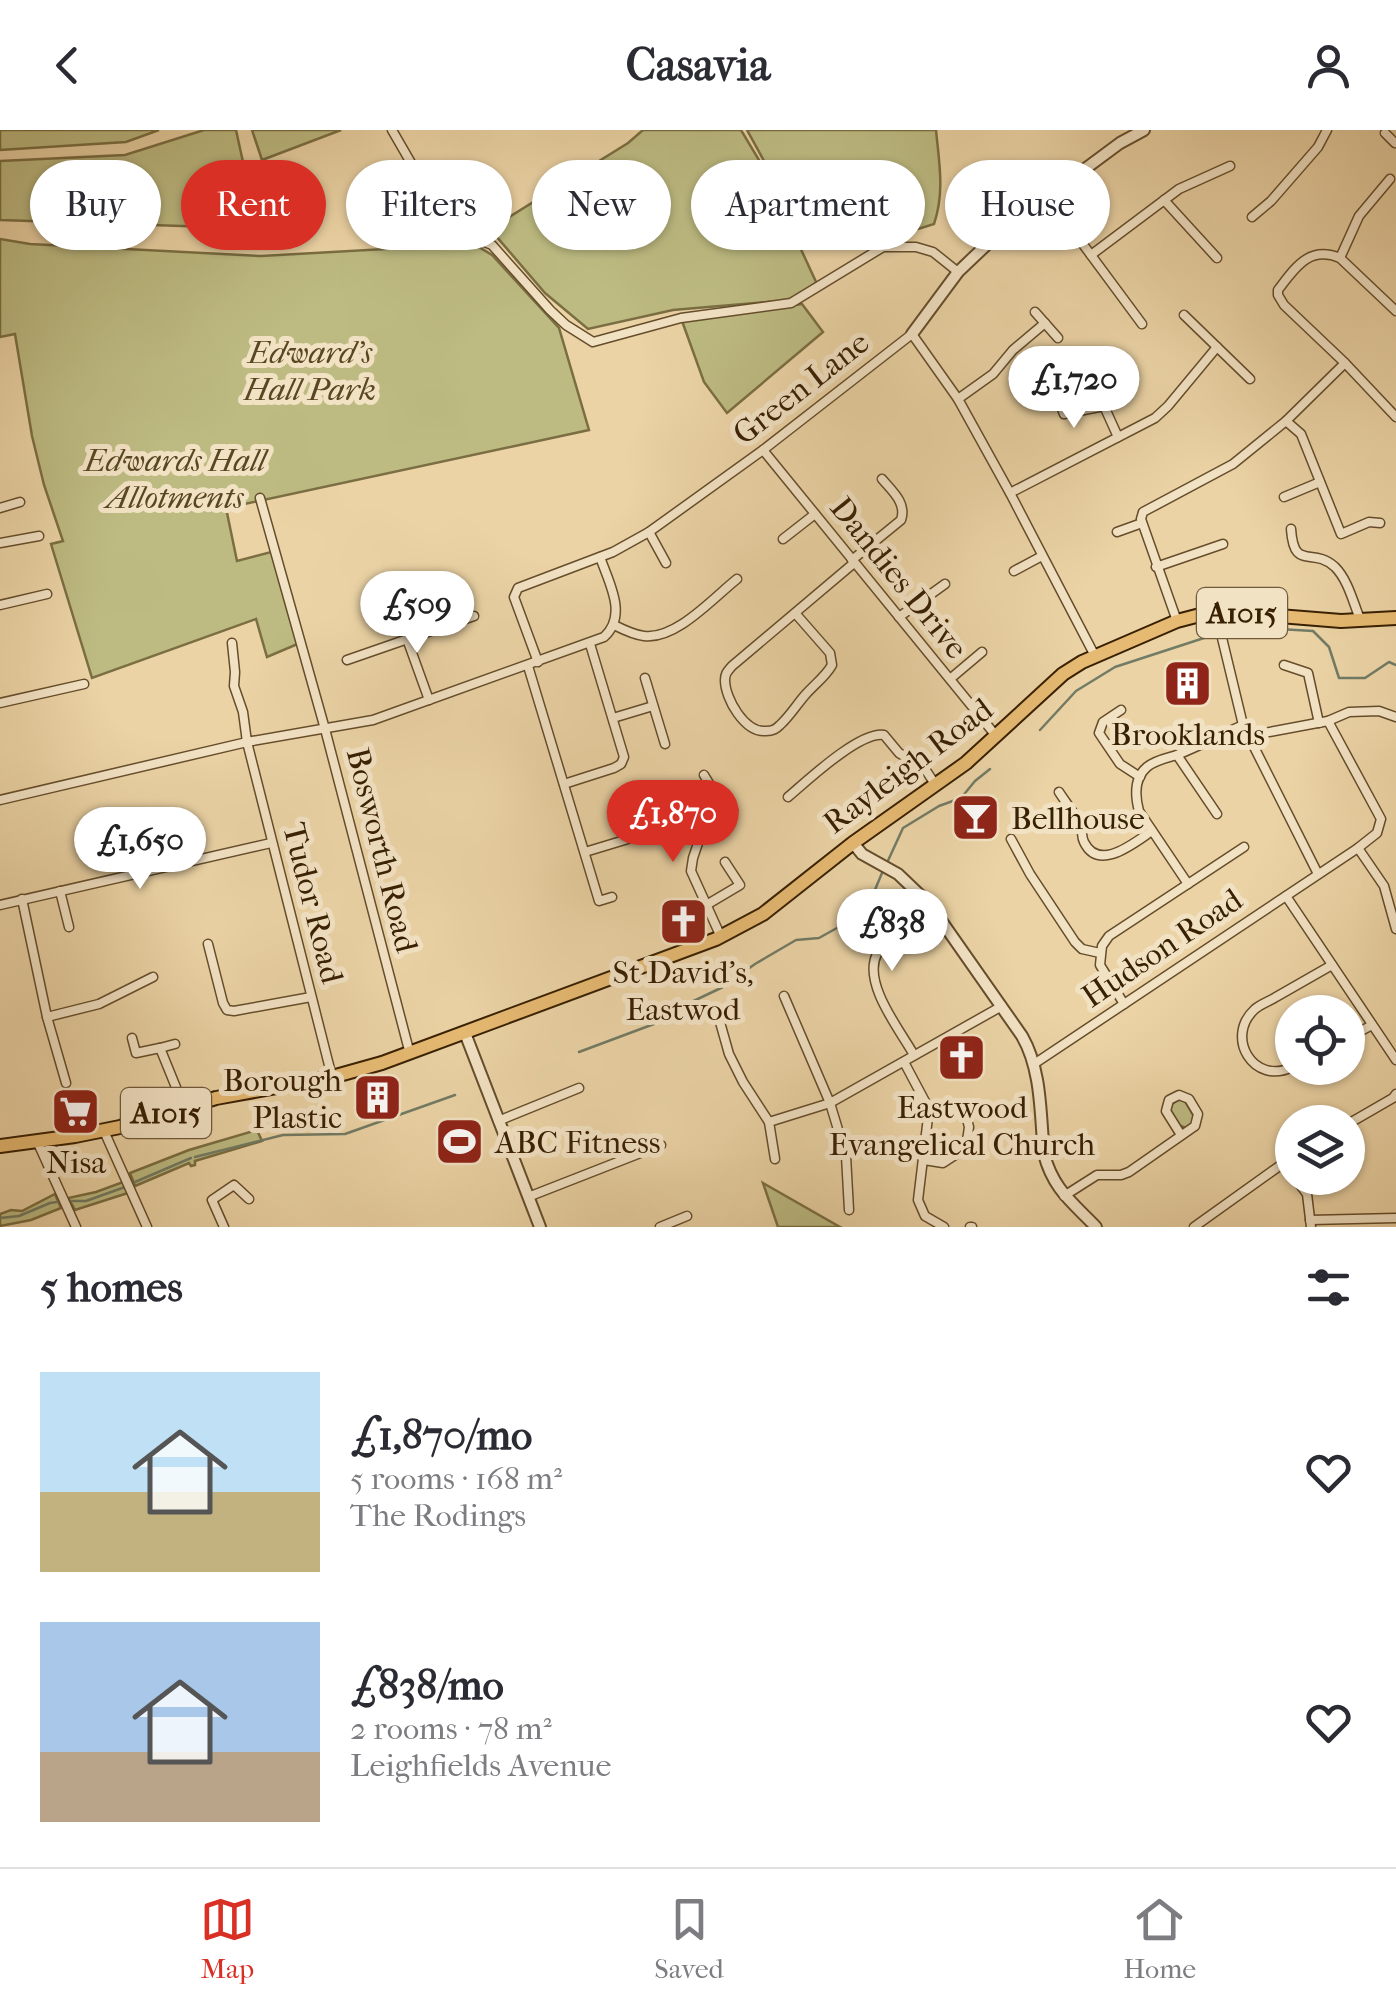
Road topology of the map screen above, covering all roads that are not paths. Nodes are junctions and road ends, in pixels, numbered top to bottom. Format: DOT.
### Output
graph roads {
  1 [pos="392,130"];
  2 [pos="1144,130"];
  3 [pos="1327,130"];
  4 [pos="1385,133"];
  5 [pos="1394,144"];
  6 [pos="1097,160"];
  7 [pos="1230,166"];
  8 [pos="1390,179"];
  9 [pos="1164,200"];
  10 [pos="1252,216"];
  11 [pos="1222,243"];
  12 [pos="981,250"];
  13 [pos="1087,250"];
  14 [pos="1091,255"];
  15 [pos="1340,258"];
  16 [pos="958,272"];
  17 [pos="1035,312"];
  18 [pos="1396,312"];
  19 [pos="1184,315"];
  20 [pos="1045,324"];
  21 [pos="1142,324"];
  22 [pos="912,334"];
  23 [pos="1058,338"];
  24 [pos="1216,347"];
  25 [pos="1345,363"];
  26 [pos="1250,379"];
  27 [pos="1117,383"];
  28 [pos="958,399"];
  29 [pos="1061,406"];
  30 [pos="1104,406"];
  31 [pos="1396,417"];
  32 [pos="1286,421"];
  33 [pos="1118,438"];
  34 [pos="762,450"];
  35 [pos="882,479"];
  36 [pos="1320,482"];
  37 [pos="1010,492"];
  38 [pos="260,498"];
  39 [pos="1284,498"];
  40 [pos="20,502"];
  41 [pos="0,508"];
  42 [pos="814,514"];
  43 [pos="1142,523"];
  44 [pos="1380,523"];
  45 [pos="1290,529"];
  46 [pos="649,532"];
  47 [pos="1117,532"];
  48 [pos="40,536"];
  49 [pos="783,539"];
  50 [pos="0,543"];
  51 [pos="1223,544"];
  52 [pos="1042,556"];
  53 [pos="600,557"];
  54 [pos="853,562"];
  55 [pos="666,564"];
  56 [pos="1156,567"];
  57 [pos="1014,570"];
  58 [pos="737,579"];
  59 [pos="945,584"];
  60 [pos="47,594"];
  61 [pos="0,606"];
  62 [pos="1216,612"];
  63 [pos="795,613"];
  64 [pos="474,616"];
  65 [pos="899,617"];
  66 [pos="1396,618"];
  67 [pos="1177,621"];
  68 [pos="1360,621"];
  69 [pos="614,626"];
  70 [pos="407,639"];
  71 [pos="232,644"];
  72 [pos="590,644"];
  73 [pos="982,652"];
  74 [pos="1095,656"];
  75 [pos="347,660"];
  76 [pos="538,662"];
  77 [pos="1284,665"];
  78 [pos="528,666"];
  79 [pos="645,678"];
  80 [pos="950,679"];
  81 [pos="84,684"];
  82 [pos="429,700"];
  83 [pos="0,703"];
  84 [pos="653,706"];
  85 [pos="1121,710"];
  86 [pos="1396,717"];
  87 [pos="613,718"];
  88 [pos="1323,722"];
  89 [pos="890,724"];
  90 [pos="1242,725"];
  91 [pos="325,729"];
  92 [pos="884,735"];
  93 [pos="1248,736"];
  94 [pos="998,737"];
  95 [pos="246,742"];
  96 [pos="665,744"];
  97 [pos="1177,755"];
  98 [pos="704,775"];
  99 [pos="1140,777"];
  100 [pos="564,784"];
  101 [pos="936,785"];
  102 [pos="1059,792"];
  103 [pos="788,797"];
  104 [pos="0,800"];
  105 [pos="678,801"];
  106 [pos="711,807"];
  107 [pos="1216,807"];
  108 [pos="733,810"];
  109 [pos="1152,831"];
  110 [pos="1011,839"];
  111 [pos="628,840"];
  112 [pos="271,843"];
  113 [pos="853,843"];
  114 [pos="1226,845"];
  115 [pos="1244,847"];
  116 [pos="1358,848"];
  117 [pos="585,852"];
  118 [pos="1232,854"];
  119 [pos="725,862"];
  120 [pos="1318,874"];
  121 [pos="1188,884"];
  122 [pos="60,891"];
  123 [pos="920,896"];
  124 [pos="1286,896"];
  125 [pos="612,897"];
  126 [pos="22,899"];
  127 [pos="708,904"];
  128 [pos="0,905"];
  129 [pos="70,928"];
  130 [pos="1396,929"];
  131 [pos="721,936"];
  132 [pos="208,944"];
  133 [pos="1100,953"];
  134 [pos="1332,965"];
  135 [pos="153,977"];
  136 [pos="1280,995"];
  137 [pos="784,996"];
  138 [pos="311,997"];
  139 [pos="1275,998"];
  140 [pos="1124,1004"];
  141 [pos="1002,1006"];
  142 [pos="716,1008"];
  143 [pos="47,1017"];
  144 [pos="1372,1025"];
  145 [pos="1365,1029"];
  146 [pos="465,1033"];
  147 [pos="132,1038"];
  148 [pos="175,1044"];
  149 [pos="160,1048"];
  150 [pos="410,1054"];
  151 [pos="914,1056"];
  152 [pos="1396,1060"];
  153 [pos="904,1062"];
  154 [pos="1034,1064"];
  155 [pos="1275,1071"];
  156 [pos="332,1077"];
  157 [pos="66,1083"];
  158 [pos="579,1088"];
  159 [pos="1396,1094"];
  160 [pos="830,1104"];
  161 [pos="964,1106"];
  162 [pos="184,1107"];
  163 [pos="1365,1114"];
  164 [pos="498,1121"];
  165 [pos="769,1122"];
  166 [pos="104,1130"];
  167 [pos="1181,1135"];
  168 [pos="37,1142"];
  169 [pos="0,1146"];
  170 [pos="661,1146"];
  171 [pos="775,1158"];
  172 [pos="924,1160"];
  173 [pos="1275,1170"];
  174 [pos="1307,1195"];
  175 [pos="1064,1196"];
  176 [pos="528,1197"];
  177 [pos="249,1199"];
  178 [pos="849,1210"];
  179 [pos="687,1216"];
  180 [pos="1396,1218"];
  181 [pos="1311,1224"];
  182 [pos="1090,1225"];
  183 [pos="76,1227"];
  184 [pos="147,1227"];
  185 [pos="224,1227"];
  186 [pos="540,1227"];
  187 [pos="660,1227"];
  188 [pos="944,1227"];
  189 [pos="1194,1227"];
  1 -- 16 [label="street"];
  2 -- 6 [label="street, Green Lane"];
  3 -- 10 [label="street"];
  4 -- 5 [label="street"];
  7 -- 9 [label="street"];
  8 -- 15 [label="street"];
  9 -- 11 [label="street"];
  9 -- 14 [label="street"];
  12 -- 16 [label="street, Green Lane"];
  13 -- 14 [label="street"];
  14 -- 21 [label="street"];
  15 -- 18 [label="street"];
  15 -- 25 [label="street"];
  16 -- 22 [label="street, Green Lane"];
  17 -- 20 [label="street"];
  19 -- 24 [label="street"];
  20 -- 23 [label="street"];
  20 -- 28 [label="street"];
  22 -- 28 [label="street"];
  22 -- 34 [label="street, Green Lane"];
  24 -- 26 [label="street"];
  24 -- 33 [label="street"];
  25 -- 31 [label="street"];
  25 -- 32 [label="street"];
  27 -- 30 [label="street"];
  28 -- 37 [label="street"];
  29 -- 30 [label="street"];
  30 -- 33 [label="street"];
  32 -- 36 [label="street"];
  32 -- 43 [label="street"];
  33 -- 37 [label="street"];
  34 -- 42 [label="street, Dandies Drive"];
  34 -- 46 [label="street, Green Lane"];
  35 -- 54 [label="street"];
  36 -- 39 [label="street"];
  36 -- 44 [label="street"];
  37 -- 52 [label="street"];
  38 -- 91 [label="street, Bosworth Road"];
  40 -- 41 [label="street"];
  42 -- 49 [label="street"];
  42 -- 54 [label="street, Dandies Drive"];
  43 -- 47 [label="street"];
  43 -- 56 [label="street"];
  45 -- 68 [label="street"];
  46 -- 53 [label="street, Green Lane"];
  46 -- 55 [label="street"];
  48 -- 50 [label="street"];
  51 -- 56 [label="street"];
  52 -- 57 [label="street"];
  52 -- 74 [label="street"];
  53 -- 69 [label="street"];
  53 -- 76 [label="street, Green Lane"];
  54 -- 63 [label="street"];
  54 -- 65 [label="street, Dandies Drive"];
  56 -- 67 [label="street"];
  58 -- 69 [label="street"];
  59 -- 65 [label="street"];
  60 -- 61 [label="street"];
  62 -- 67 [label="main road, Rayleigh Road / A1015"];
  62 -- 68 [label="main road, Rayleigh Road / A1015"];
  62 -- 90 [label="street"];
  63 -- 63 [label="street"];
  64 -- 70 [label="street"];
  65 -- 80 [label="street, Dandies Drive"];
  66 -- 68 [label="main road, Rayleigh Road / A1015"];
  67 -- 74 [label="main road, Rayleigh Road / A1015"];
  69 -- 72 [label="street"];
  70 -- 75 [label="street"];
  70 -- 82 [label="street"];
  71 -- 95 [label="street, Tudor Road"];
  72 -- 76 [label="street"];
  72 -- 87 [label="street"];
  73 -- 80 [label="street"];
  74 -- 94 [label="main road, Rayleigh Road / A1015"];
  76 -- 78 [label="street"];
  77 -- 88 [label="street"];
  78 -- 82 [label="street"];
  78 -- 100 [label="street"];
  79 -- 84 [label="street"];
  80 -- 94 [label="street, Dandies Drive"];
  81 -- 83 [label="street"];
  82 -- 91 [label="street"];
  84 -- 87 [label="street"];
  84 -- 96 [label="street"];
  85 -- 99 [label="street"];
  86 -- 88 [label="street"];
  87 -- 100 [label="street"];
  88 -- 93 [label="street"];
  88 -- 116 [label="street"];
  89 -- 92 [label="street"];
  90 -- 93 [label="street"];
  90 -- 97 [label="street"];
  91 -- 95 [label="street"];
  91 -- 150 [label="street, Bosworth Road"];
  92 -- 101 [label="street"];
  92 -- 103 [label="street"];
  93 -- 120 [label="street"];
  94 -- 101 [label="main road, Rayleigh Road / A1015"];
  95 -- 104 [label="street"];
  95 -- 112 [label="street, Tudor Road"];
  97 -- 99 [label="street"];
  97 -- 107 [label="street"];
  98 -- 106 [label="street"];
  99 -- 109 [label="street"];
  100 -- 117 [label="street"];
  101 -- 113 [label="main road, Rayleigh Road / A1015"];
  102 -- 109 [label="street"];
  105 -- 106 [label="street"];
  106 -- 108 [label="street"];
  106 -- 127 [label="street"];
  109 -- 121 [label="street"];
  110 -- 133 [label="street"];
  111 -- 117 [label="street"];
  112 -- 122 [label="street"];
  112 -- 138 [label="street, Tudor Road"];
  113 -- 123 [label="street"];
  113 -- 131 [label="main road, Rayleigh Road / A1015"];
  114 -- 118 [label="street"];
  115 -- 118 [label="street"];
  116 -- 120 [label="street, Hudson Road"];
  116 -- 130 [label="street"];
  117 -- 125 [label="street"];
  118 -- 121 [label="street"];
  119 -- 127 [label="street"];
  120 -- 124 [label="street, Hudson Road"];
  121 -- 133 [label="street"];
  122 -- 126 [label="street"];
  122 -- 129 [label="street"];
  123 -- 141 [label="street"];
  123 -- 151 [label="street"];
  124 -- 134 [label="street"];
  124 -- 140 [label="street, Hudson Road"];
  126 -- 128 [label="street"];
  126 -- 143 [label="street"];
  127 -- 131 [label="street"];
  131 -- 146 [label="main road, Rayleigh Road / A1015"];
  132 -- 138 [label="street"];
  133 -- 140 [label="street"];
  134 -- 136 [label="street"];
  134 -- 144 [label="street"];
  135 -- 143 [label="street"];
  137 -- 160 [label="street"];
  138 -- 156 [label="street, Tudor Road"];
  139 -- 155 [label="street"];
  140 -- 154 [label="street, Hudson Road"];
  141 -- 151 [label="street"];
  141 -- 154 [label="street"];
  142 -- 165 [label="street"];
  143 -- 157 [label="street"];
  144 -- 145 [label="street"];
  144 -- 152 [label="street"];
  146 -- 150 [label="main road, Rayleigh Road / A1015"];
  146 -- 164 [label="street"];
  147 -- 149 [label="street"];
  148 -- 149 [label="street"];
  149 -- 162 [label="street"];
  150 -- 156 [label="main road, Rayleigh Road / A1015"];
  151 -- 153 [label="street"];
  153 -- 160 [label="street"];
  153 -- 172 [label="street"];
  154 -- 175 [label="street"];
  156 -- 162 [label="main road, Rayleigh Road / A1015"];
  158 -- 164 [label="street"];
  159 -- 163 [label="street"];
  160 -- 165 [label="street"];
  160 -- 178 [label="street"];
  161 -- 172 [label="street"];
  162 -- 166 [label="main road, Rayleigh Road / A1015"];
  164 -- 176 [label="street"];
  165 -- 171 [label="street"];
  166 -- 168 [label="main road, Rayleigh Road / A1015"];
  166 -- 184 [label="street"];
  167 -- 167 [label="street"];
  167 -- 175 [label="street"];
  168 -- 169 [label="main road, Rayleigh Road / A1015"];
  168 -- 183 [label="street"];
  170 -- 176 [label="street"];
  172 -- 188 [label="street"];
  173 -- 189 [label="street"];
  174 -- 181 [label="street"];
  175 -- 182 [label="street"];
  176 -- 186 [label="street"];
  177 -- 185 [label="street"];
  179 -- 187 [label="street"];
  180 -- 181 [label="street"];
}
